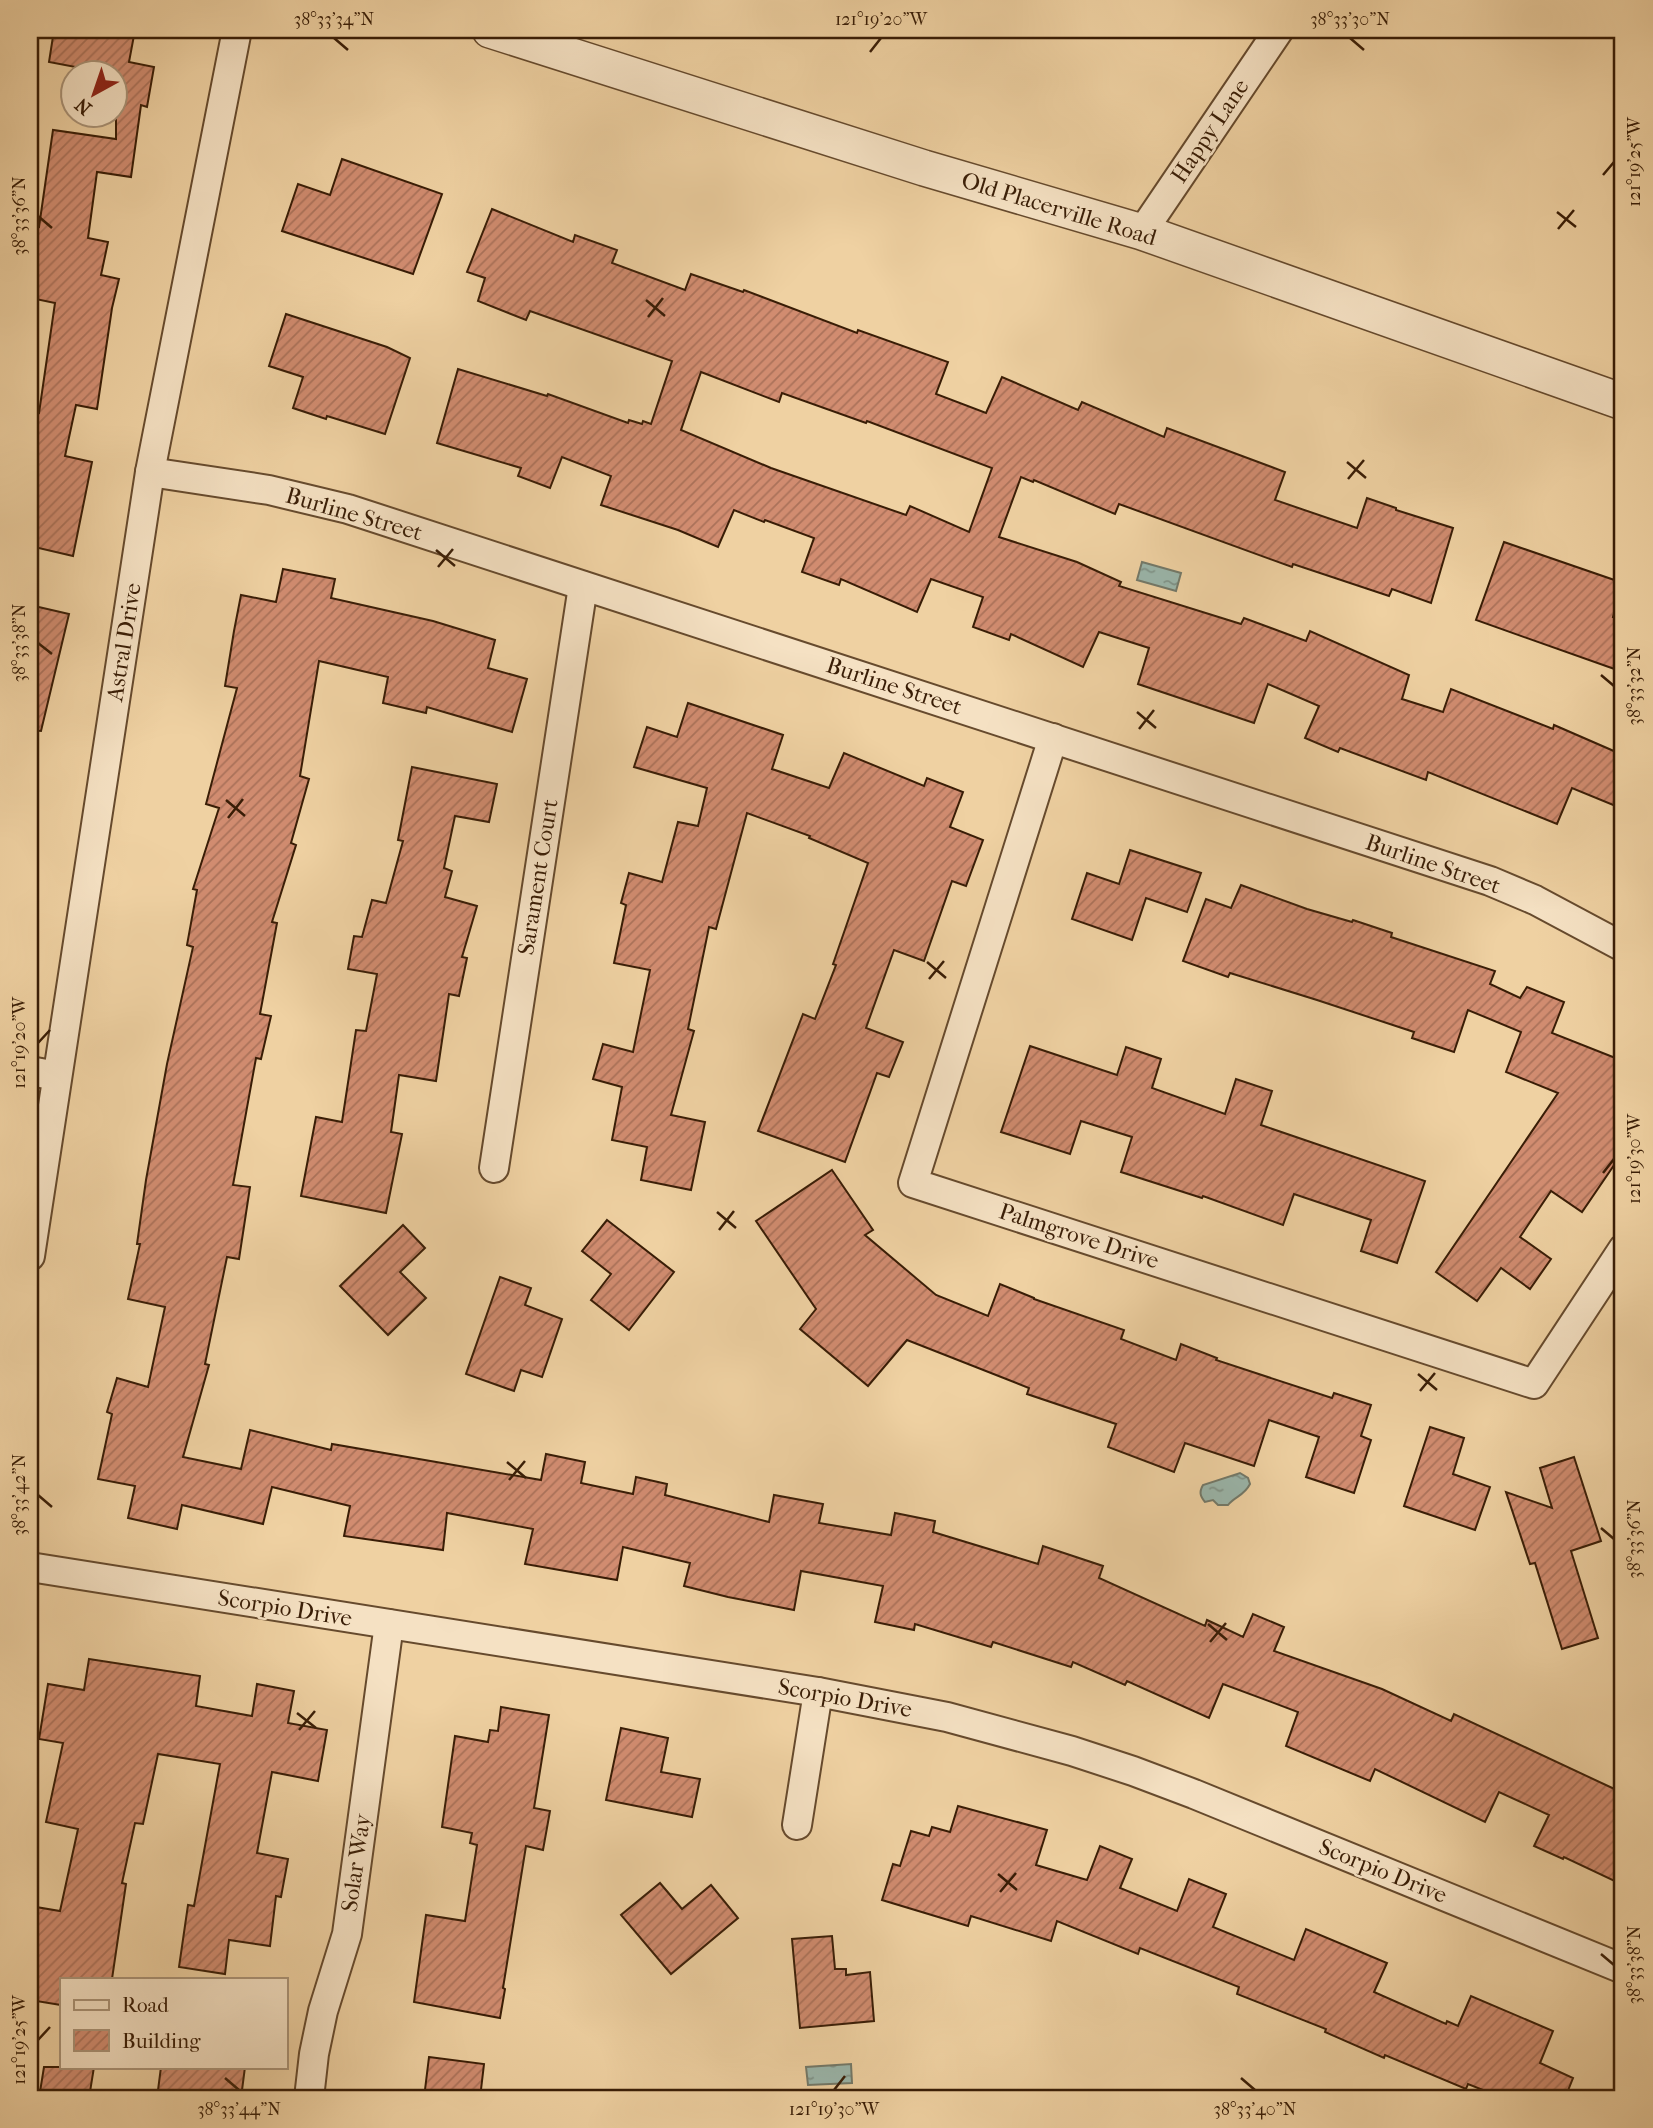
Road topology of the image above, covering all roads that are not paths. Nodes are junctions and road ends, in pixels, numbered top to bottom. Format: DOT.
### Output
graph roads {
  1 [pos="237,30"];
  2 [pos="490,30"];
  3 [pos="1279,30"];
  4 [pos="1142,232"];
  5 [pos="1623,402"];
  6 [pos="150,472"];
  7 [pos="583,586"];
  8 [pos="1053,738"];
  9 [pos="1623,947"];
  10 [pos="30,1071"];
  11 [pos="57,1076"];
  12 [pos="494,1168"];
  13 [pos="1623,1249"];
  14 [pos="30,1256"];
  15 [pos="30,1567"];
  16 [pos="389,1624"];
  17 [pos="818,1692"];
  18 [pos="797,1825"];
  19 [pos="1623,1969"];
  20 [pos="309,2098"];
  1 -- 6 [label="street, Astral Drive"];
  2 -- 4 [label="street, Old Placerville Road"];
  3 -- 4 [label="street, Happy Lane"];
  4 -- 5 [label="street, Old Placerville Road"];
  6 -- 7 [label="street, Burline Street"];
  6 -- 11 [label="street, Astral Drive"];
  7 -- 8 [label="street, Burline Street"];
  7 -- 12 [label="street, Sarament Court"];
  8 -- 9 [label="street, Burline Street"];
  8 -- 13 [label="street, Palmgrove Drive"];
  10 -- 11 [label="street"];
  11 -- 14 [label="street, Astral Drive"];
  15 -- 16 [label="street, Scorpio Drive"];
  16 -- 17 [label="street, Scorpio Drive"];
  16 -- 20 [label="street, Solar Way"];
  17 -- 18 [label="street"];
  17 -- 19 [label="street, Scorpio Drive"];
}
